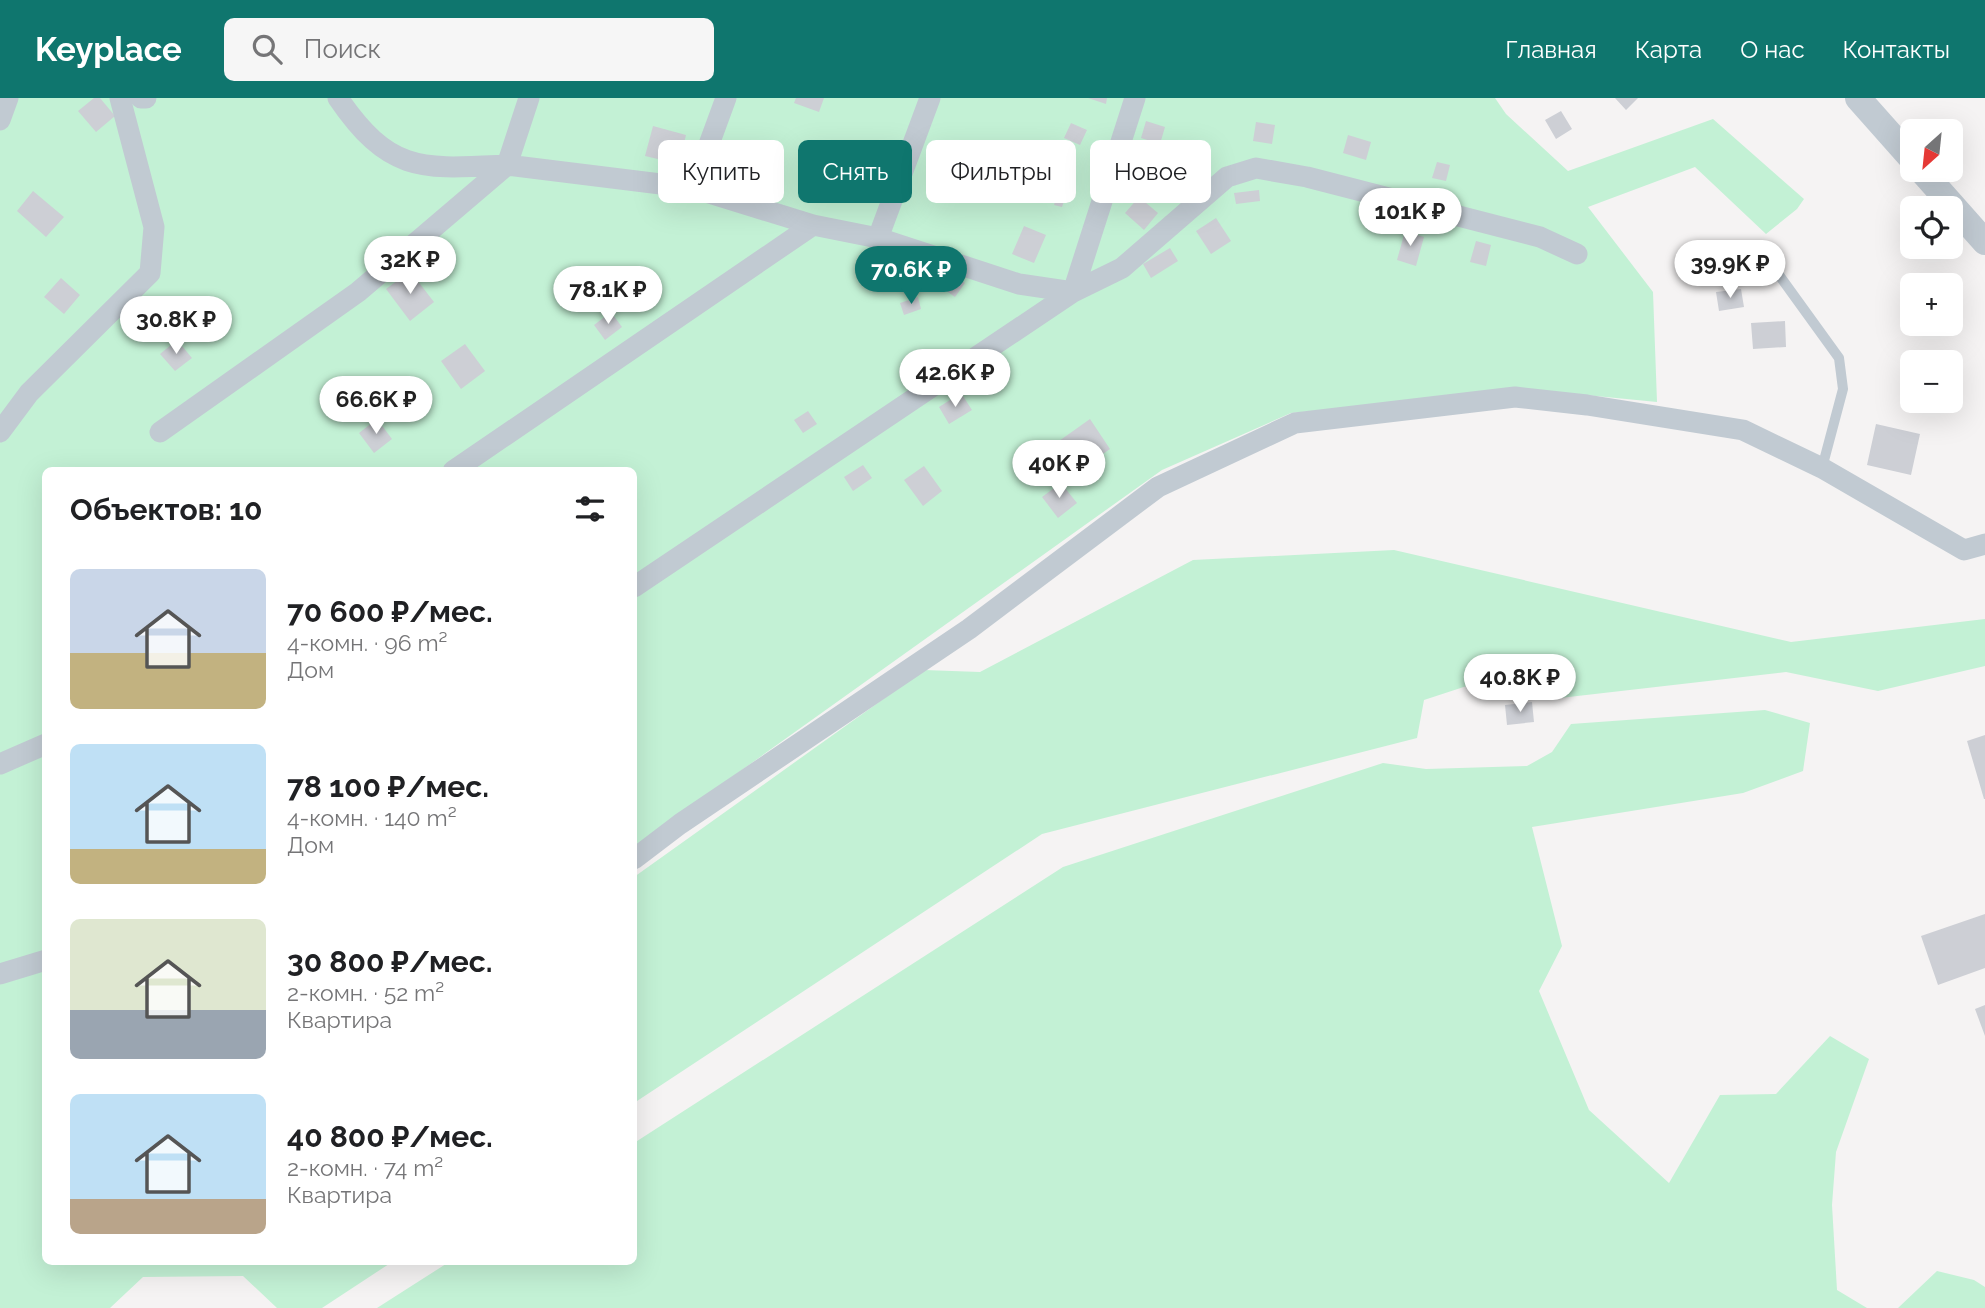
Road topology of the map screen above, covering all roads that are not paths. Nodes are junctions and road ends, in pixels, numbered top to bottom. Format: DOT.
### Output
graph roads {
  1 [pos="8,98"];
  2 [pos="120,98"];
  3 [pos="338,98"];
  4 [pos="529,98"];
  5 [pos="726,98"];
  6 [pos="930,98"];
  7 [pos="1135,98"];
  8 [pos="1858,98"];
  9 [pos="0,120"];
  10 [pos="711,140"];
  11 [pos="1900,145"];
  12 [pos="507,164"];
  13 [pos="1932,182"];
  14 [pos="658,183"];
  15 [pos="742,203"];
  16 [pos="813,225"];
  17 [pos="878,238"];
  18 [pos="1985,242"];
  19 [pos="1577,254"];
  20 [pos="1766,257"];
  21 [pos="1073,292"];
  22 [pos="0,432"];
  23 [pos="160,432"];
  24 [pos="459,467"];
  25 [pos="1822,468"];
  26 [pos="1985,544"];
  27 [pos="637,585"];
  28 [pos="42,746"];
  29 [pos="0,764"];
  30 [pos="637,857"];
  31 [pos="42,961"];
  32 [pos="0,974"];
  1 -- 9 [label="street"];
  2 -- 22 [label="street"];
  3 -- 12 [label="street"];
  4 -- 12 [label="street"];
  5 -- 10 [label="street"];
  6 -- 17 [label="street"];
  7 -- 21 [label="street"];
  8 -- 11 [label="street"];
  12 -- 14 [label="street"];
  12 -- 23 [label="street"];
  13 -- 18 [label="street"];
  15 -- 16 [label="street"];
  16 -- 17 [label="street"];
  16 -- 24 [label="street"];
  17 -- 21 [label="street"];
  19 -- 21 [label="street"];
  20 -- 25 [label="lane"];
  21 -- 27 [label="street"];
  25 -- 26 [label="street"];
  25 -- 30 [label="street"];
  28 -- 29 [label="street"];
  31 -- 32 [label="street"];
}
